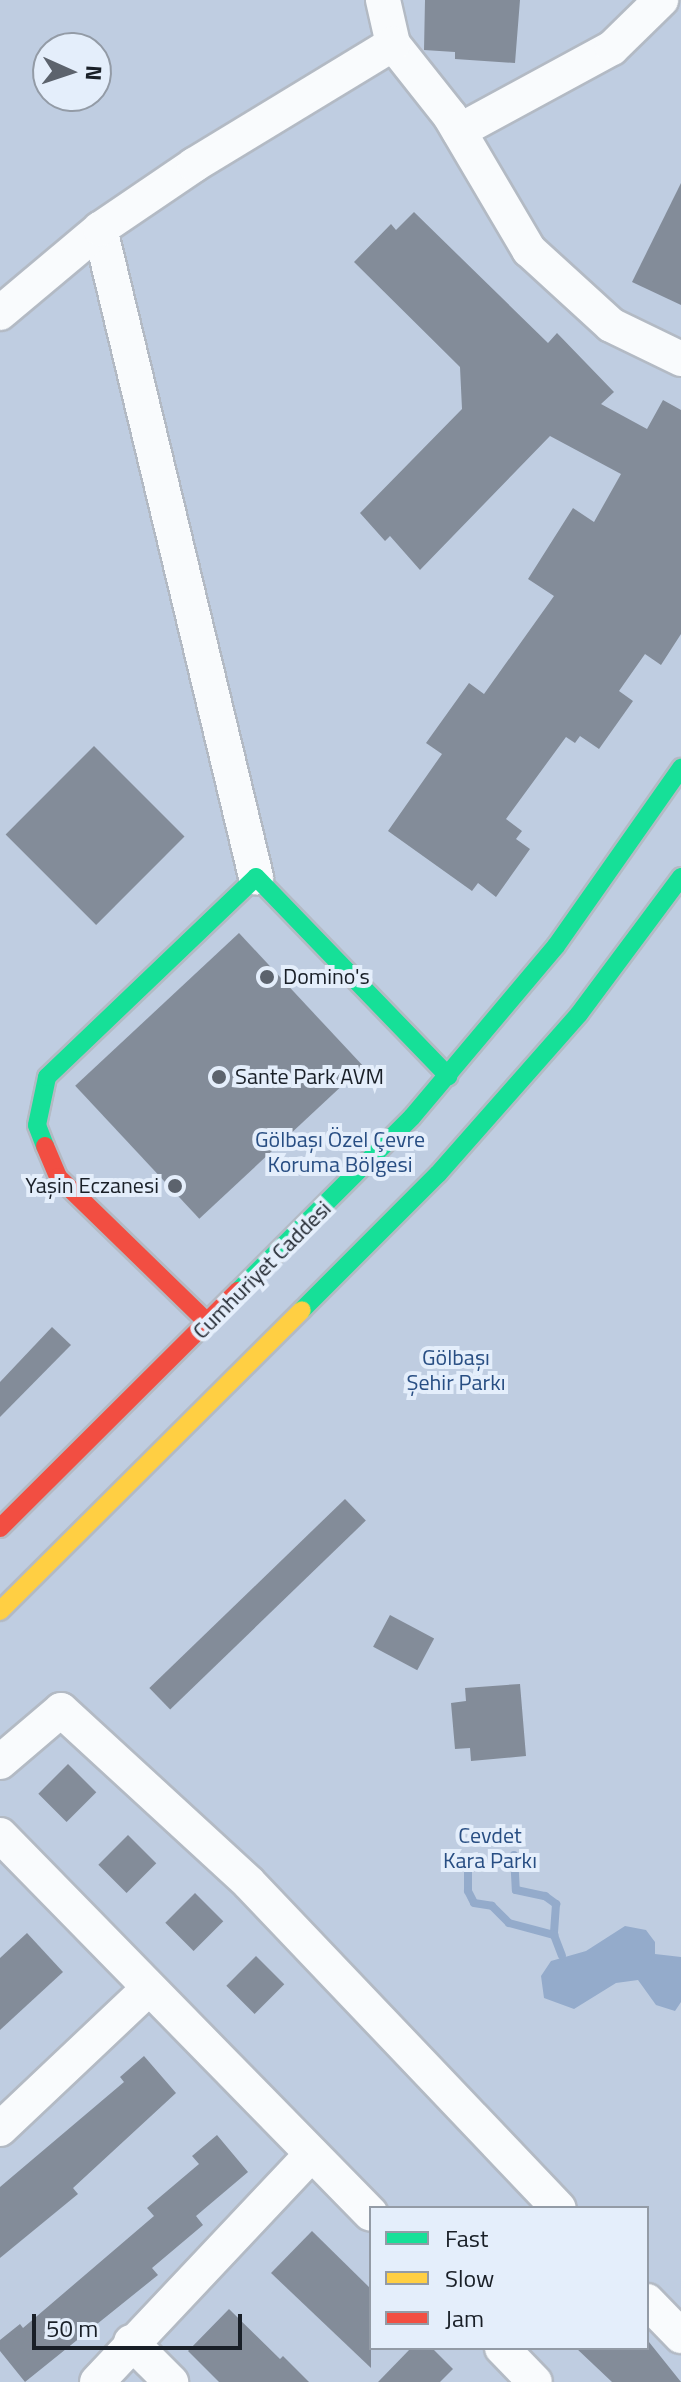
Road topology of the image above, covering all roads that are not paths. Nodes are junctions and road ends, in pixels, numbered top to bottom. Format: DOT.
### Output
graph roads {
  1 [pos="383,0"];
  2 [pos="661,0"];
  3 [pos="393,44"];
  4 [pos="459,131"];
  5 [pos="100,229"];
  6 [pos="0,313"];
  7 [pos="681,359"];
  8 [pos="681,768"];
  9 [pos="256,877"];
  10 [pos="681,877"];
  11 [pos="448,1076"];
  12 [pos="208,1323"];
  13 [pos="0,1528"];
  14 [pos="0,1611"];
  15 [pos="0,1762"];
  16 [pos="0,1835"];
  17 [pos="149,1988"];
  18 [pos="0,2129"];
  19 [pos="312,2154"];
  20 [pos="557,2206"];
  21 [pos="369,2212"];
  22 [pos="649,2303"];
  23 [pos="681,2336"];
  24 [pos="131,2342"];
  25 [pos="504,2350"];
  26 [pos="97,2382"];
  27 [pos="171,2382"];
  28 [pos="535,2382"];
  1 -- 3 [label="street"];
  2 -- 4 [label="street"];
  3 -- 4 [label="street"];
  3 -- 5 [label="street"];
  4 -- 7 [label="street"];
  5 -- 6 [label="street"];
  5 -- 9 [label="street"];
  8 -- 11 [label="main road, Cumhuriyet Caddesi"];
  9 -- 11 [label="main road"];
  9 -- 12 [label="main road"];
  10 -- 14 [label="main road"];
  11 -- 12 [label="main road, Cumhuriyet Caddesi"];
  12 -- 13 [label="main road, Cumhuriyet Caddesi"];
  15 -- 20 [label="street"];
  16 -- 17 [label="street"];
  17 -- 18 [label="street"];
  17 -- 19 [label="street"];
  19 -- 21 [label="street"];
  19 -- 24 [label="street"];
  22 -- 23 [label="street"];
  24 -- 26 [label="street"];
  24 -- 27 [label="street"];
  25 -- 28 [label="street"];
}
